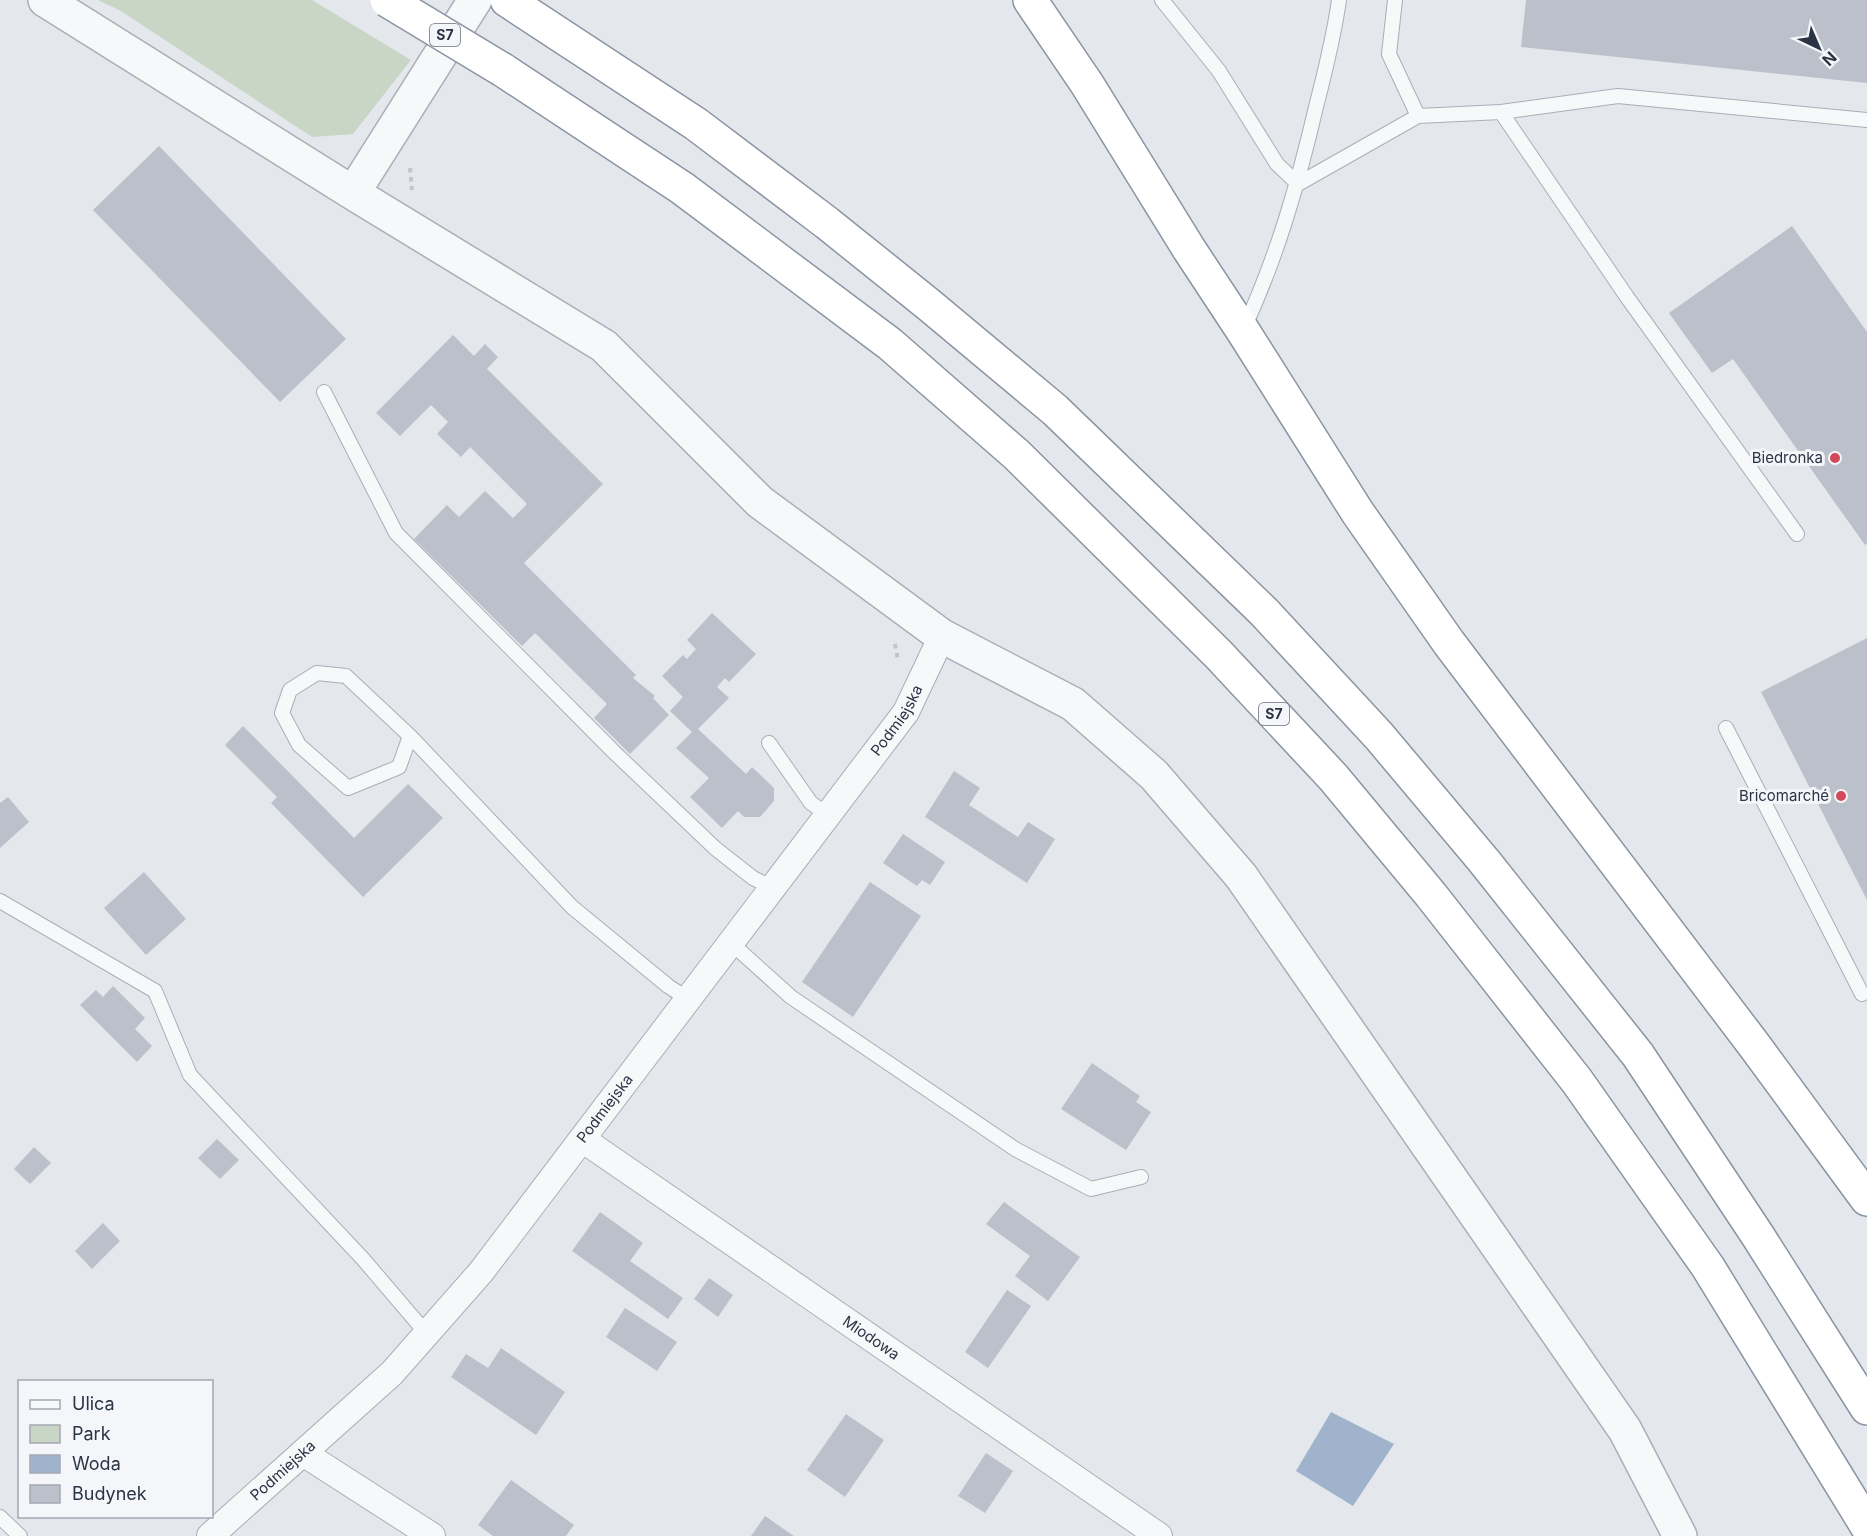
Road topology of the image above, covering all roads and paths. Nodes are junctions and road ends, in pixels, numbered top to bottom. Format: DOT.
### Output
graph roads {
  1 [pos="45,0"];
  2 [pos="387,0"];
  3 [pos="476,0"];
  4 [pos="507,0"];
  5 [pos="1030,0"];
  6 [pos="1339,0"];
  7 [pos="1395,0"];
  8 [pos="1170,3"];
  9 [pos="1501,112"];
  10 [pos="1418,116"];
  11 [pos="1867,120"];
  12 [pos="1298,184"];
  13 [pos="352,193"];
  14 [pos="1243,331"];
  15 [pos="324,392"];
  16 [pos="1797,534"];
  17 [pos="942,636"];
  18 [pos="1726,728"];
  19 [pos="410,736"];
  20 [pos="769,743"];
  21 [pos="828,816"];
  22 [pos="773,888"];
  23 [pos="0,901"];
  24 [pos="731,943"];
  25 [pos="1865,996"];
  26 [pos="688,999"];
  27 [pos="582,1139"];
  28 [pos="1141,1177"];
  29 [pos="1867,1199"];
  30 [pos="427,1334"];
  31 [pos="1867,1408"];
  32 [pos="303,1453"];
  33 [pos="0,1517"];
  34 [pos="1867,1526"];
  35 [pos="20,1536"];
  36 [pos="210,1536"];
  37 [pos="432,1536"];
  38 [pos="1159,1536"];
  39 [pos="1680,1536"];
  1 -- 13 [label="street"];
  2 -- 34 [label="highway, S7, bridge"];
  3 -- 13 [label="street"];
  4 -- 31 [label="highway"];
  5 -- 14 [label="highway"];
  6 -- 12 [label="lane"];
  7 -- 10 [label="lane"];
  8 -- 12 [label="lane"];
  9 -- 10 [label="lane"];
  9 -- 11 [label="lane"];
  9 -- 16 [label="lane"];
  10 -- 12 [label="lane"];
  12 -- 14 [label="lane"];
  13 -- 17 [label="street"];
  14 -- 29 [label="highway"];
  15 -- 22 [label="lane"];
  17 -- 21 [label="street, Podmiejska"];
  17 -- 39 [label="street"];
  18 -- 25 [label="lane"];
  19 -- 19 [label="lane"];
  19 -- 26 [label="lane"];
  20 -- 21 [label="lane"];
  21 -- 22 [label="street, Podmiejska"];
  22 -- 24 [label="street, Podmiejska"];
  23 -- 30 [label="lane"];
  24 -- 26 [label="street, Podmiejska"];
  24 -- 28 [label="lane"];
  26 -- 27 [label="street, Podmiejska"];
  27 -- 30 [label="street, Podmiejska"];
  27 -- 38 [label="street, Miodowa"];
  30 -- 32 [label="street, Podmiejska"];
  32 -- 36 [label="street, Podmiejska"];
  32 -- 37 [label="street"];
  33 -- 35 [label="lane"];
}
